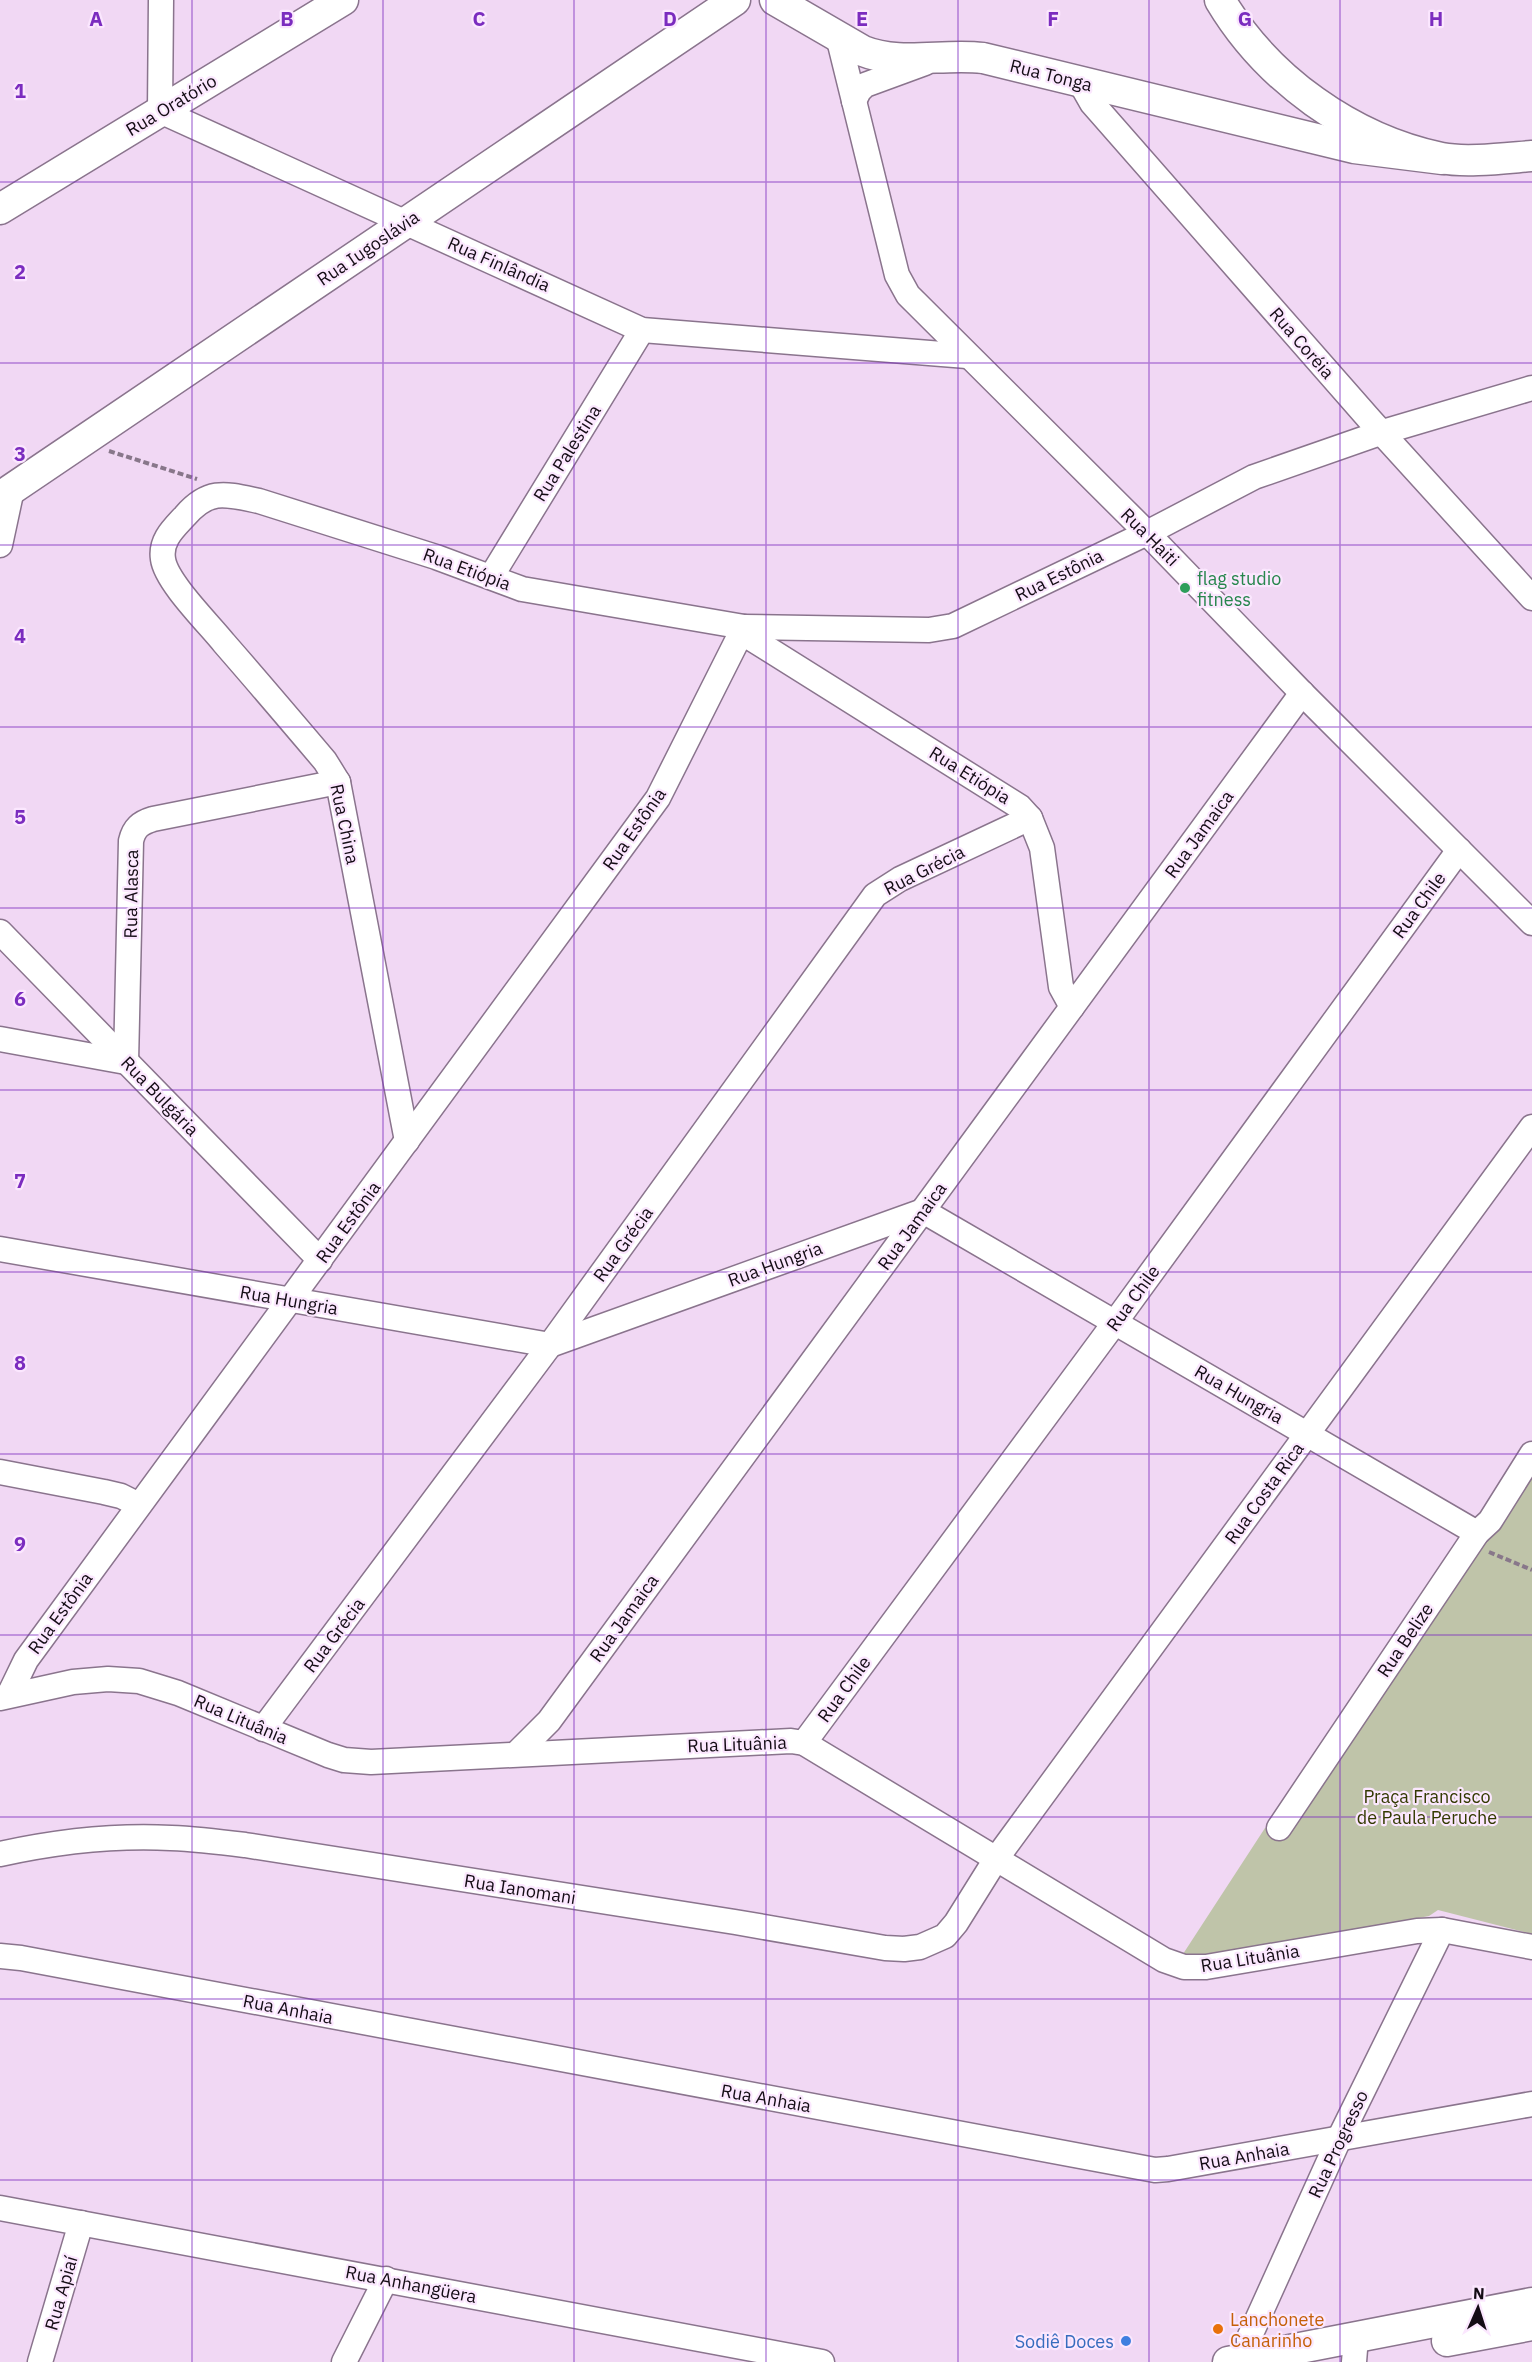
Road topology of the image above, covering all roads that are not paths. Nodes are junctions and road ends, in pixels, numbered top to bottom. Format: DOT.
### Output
graph roads {
  1 [pos="161,0"];
  2 [pos="343,0"];
  3 [pos="735,0"];
  4 [pos="775,0"];
  5 [pos="1220,0"];
  6 [pos="838,36"];
  7 [pos="945,56"];
  8 [pos="1080,82"];
  9 [pos="1292,85"];
  10 [pos="854,101"];
  11 [pos="160,111"];
  12 [pos="1265,126"];
  13 [pos="1532,156"];
  14 [pos="1442,159"];
  15 [pos="0,208"];
  16 [pos="406,222"];
  17 [pos="642,330"];
  18 [pos="967,356"];
  19 [pos="1532,388"];
  20 [pos="1383,432"];
  21 [pos="197,491"];
  22 [pos="6,493"];
  23 [pos="1147,533"];
  24 [pos="0,545"];
  25 [pos="491,576"];
  26 [pos="1532,598"];
  27 [pos="743,629"];
  28 [pos="1302,693"];
  29 [pos="338,782"];
  30 [pos="1030,818"];
  31 [pos="1459,850"];
  32 [pos="1532,923"];
  33 [pos="0,932"];
  34 [pos="1072,1007"];
  35 [pos="0,1039"];
  36 [pos="126,1062"];
  37 [pos="1532,1127"];
  38 [pos="406,1141"];
  39 [pos="923,1210"];
  40 [pos="0,1249"];
  41 [pos="320,1260"];
  42 [pos="290,1300"];
  43 [pos="1116,1321"];
  44 [pos="550,1345"];
  45 [pos="1307,1434"];
  46 [pos="1532,1454"];
  47 [pos="0,1472"];
  48 [pos="139,1505"];
  49 [pos="1473,1538"];
  50 [pos="5,1696"];
  51 [pos="263,1729"];
  52 [pos="804,1743"];
  53 [pos="516,1754"];
  54 [pos="1280,1828"];
  55 [pos="0,1854"];
  56 [pos="996,1859"];
  57 [pos="1442,1930"];
  58 [pos="1532,1947"];
  59 [pos="0,1956"];
  60 [pos="1532,2104"];
  61 [pos="1339,2139"];
  62 [pos="0,2208"];
  63 [pos="81,2223"];
  64 [pos="386,2279"];
  65 [pos="1532,2303"];
  66 [pos="1532,2325"];
  67 [pos="1349,2355"];
  68 [pos="1242,2360"];
  69 [pos="40,2362"];
  70 [pos="344,2362"];
  71 [pos="822,2362"];
  1 -- 11 [label="street"];
  2 -- 11 [label="main road, Rua Oratório"];
  3 -- 16 [label="main road, Rua Iugoslávia"];
  4 -- 6 [label="main road"];
  5 -- 9 [label="main road"];
  6 -- 7 [label="main road, Rua Tonga"];
  6 -- 10 [label="street, Rua Haiti"];
  7 -- 8 [label="main road, Rua Tonga"];
  7 -- 10 [label="street"];
  8 -- 12 [label="main road, Rua Tonga"];
  8 -- 20 [label="street, Rua Coréia"];
  9 -- 12 [label="main road"];
  9 -- 14 [label="main road"];
  10 -- 18 [label="street, Rua Haiti"];
  11 -- 15 [label="main road, Rua Oratório"];
  11 -- 16 [label="street, Rua Finlândia"];
  12 -- 14 [label="main road, Rua Tonga"];
  13 -- 14 [label="main road"];
  16 -- 17 [label="street, Rua Finlândia"];
  16 -- 22 [label="main road, Rua Iugoslávia"];
  17 -- 18 [label="street, Rua Finlândia"];
  17 -- 25 [label="street, Rua Palestina"];
  18 -- 23 [label="street, Rua Haiti"];
  19 -- 20 [label="street, Rua Estônia"];
  20 -- 23 [label="street, Rua Estônia"];
  20 -- 26 [label="street, Rua Coréia"];
  21 -- 25 [label="street, Rua Etiópia"];
  21 -- 29 [label="street, Rua China"];
  22 -- 24 [label="street"];
  23 -- 27 [label="street, Rua Estônia"];
  23 -- 28 [label="street, Rua Haiti"];
  25 -- 27 [label="street, Rua Etiópia"];
  27 -- 30 [label="street, Rua Etiópia"];
  27 -- 38 [label="street, Rua Estônia"];
  28 -- 31 [label="street, Rua Haiti"];
  28 -- 34 [label="street, Rua Jamaica"];
  29 -- 36 [label="street, Rua Alasca"];
  29 -- 38 [label="street, Rua China"];
  30 -- 34 [label="street, Rua Etiópia"];
  30 -- 44 [label="street, Rua Grécia"];
  31 -- 32 [label="street, Rua Haiti"];
  31 -- 43 [label="street, Rua Chile"];
  33 -- 36 [label="street, Rua Bulgária"];
  34 -- 39 [label="street, Rua Jamaica"];
  35 -- 36 [label="street"];
  36 -- 41 [label="street, Rua Bulgária"];
  37 -- 45 [label="street, Rua Costa Rica"];
  38 -- 41 [label="street, Rua Estônia"];
  39 -- 43 [label="street, Rua Hungria"];
  39 -- 44 [label="street, Rua Hungria"];
  39 -- 53 [label="street, Rua Jamaica"];
  40 -- 42 [label="street, Rua Hungria"];
  41 -- 42 [label="street, Rua Estônia"];
  42 -- 44 [label="street, Rua Hungria"];
  42 -- 48 [label="street, Rua Estônia"];
  43 -- 45 [label="street, Rua Hungria"];
  43 -- 52 [label="street, Rua Chile"];
  44 -- 51 [label="street, Rua Grécia"];
  45 -- 49 [label="street, Rua Hungria"];
  45 -- 56 [label="street, Rua Costa Rica"];
  46 -- 49 [label="street, Rua Belize"];
  47 -- 48 [label="street"];
  48 -- 50 [label="street, Rua Estônia"];
  49 -- 54 [label="street, Rua Belize"];
  50 -- 51 [label="street, Rua Lituânia"];
  51 -- 53 [label="street, Rua Lituânia"];
  52 -- 53 [label="street, Rua Lituânia"];
  52 -- 56 [label="street, Rua Lituânia"];
  55 -- 56 [label="street, Rua Ianomani"];
  56 -- 57 [label="street, Rua Lituânia"];
  57 -- 58 [label="street, Rua Lituânia"];
  57 -- 61 [label="street, Rua Progresso"];
  59 -- 61 [label="street, Rua Anhaia"];
  60 -- 61 [label="street, Rua Anhaia"];
  61 -- 68 [label="street, Rua Progresso"];
  62 -- 63 [label="street, Rua Anhangüera"];
  63 -- 64 [label="street, Rua Anhangüera"];
  63 -- 69 [label="street, Rua Apiaí"];
  64 -- 70 [label="street"];
  64 -- 71 [label="street, Rua Anhangüera"];
  65 -- 67 [label="main road"];
  66 -- 67 [label="main road"];
  67 -- 68 [label="main road"];
}
